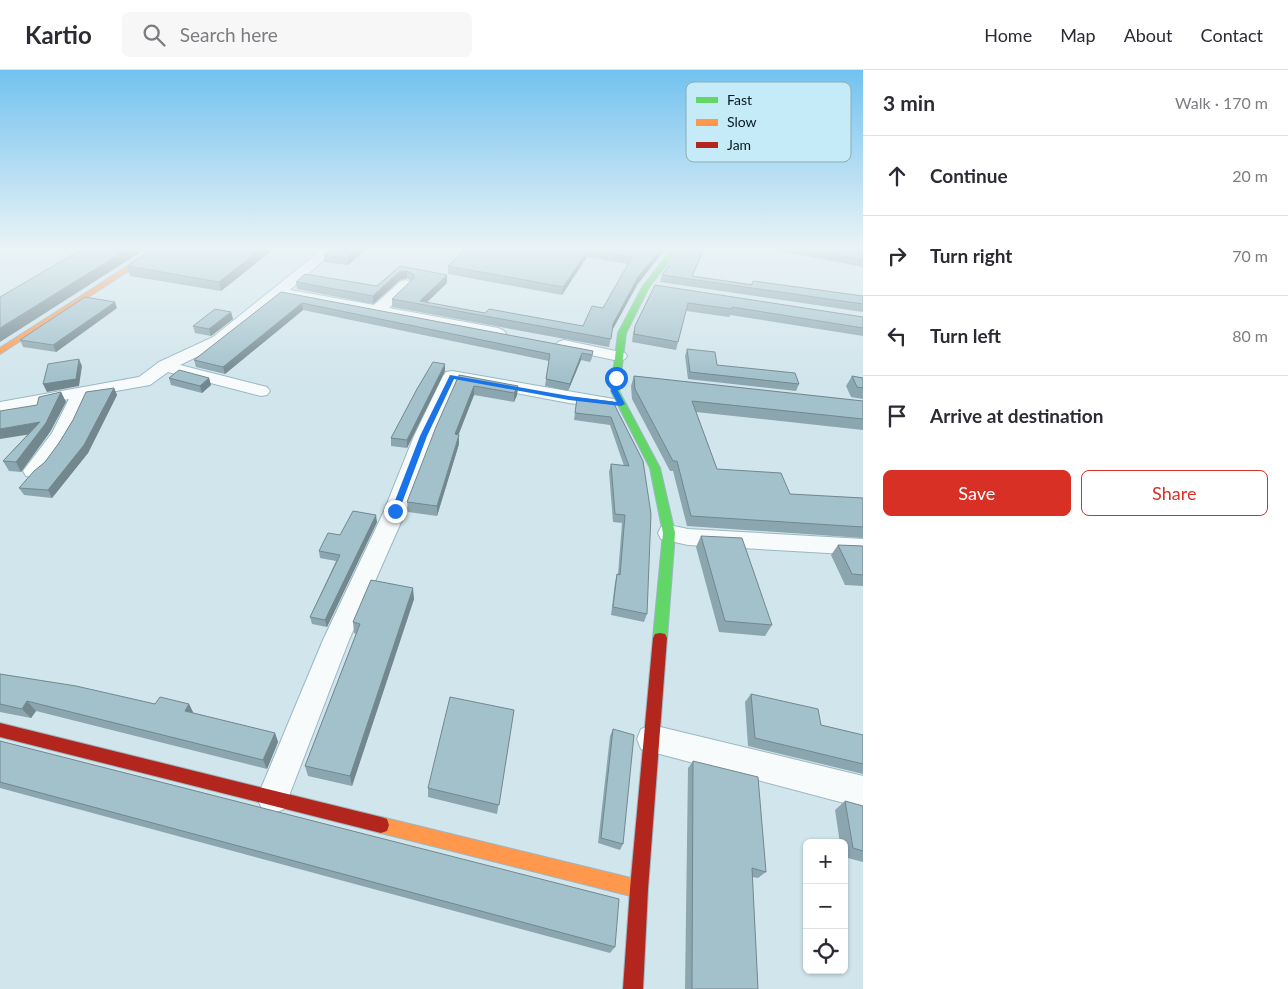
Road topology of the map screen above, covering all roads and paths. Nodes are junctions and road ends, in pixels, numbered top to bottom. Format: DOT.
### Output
graph roads {
  1 [pos="95,291"];
  2 [pos="399,291"];
  3 [pos="644,291"];
  4 [pos="279,292"];
  5 [pos="378,310"];
  6 [pos="515,336"];
  7 [pos="553,344"];
  8 [pos="0,352"];
  9 [pos="619,356"];
  10 [pos="165,366"];
  11 [pos="616,378"];
  12 [pos="636,380"];
  13 [pos="261,391"];
  14 [pos="81,392"];
  15 [pos="621,404"];
  16 [pos="0,407"];
  17 [pos="33,471"];
  18 [pos="669,533"];
  19 [pos="863,547"];
  20 [pos="0,730"];
  21 [pos="652,739"];
  22 [pos="863,792"];
  23 [pos="273,798"];
  24 [pos="639,889"];
  25 [pos="633,989"];
  1 -- 8 [label="street"];
  2 -- 5 [label="street"];
  3 -- 9 [label="street"];
  4 -- 5 [label="street"];
  4 -- 10 [label="street"];
  5 -- 6 [label="street"];
  7 -- 9 [label="street"];
  9 -- 11 [label="street"];
  10 -- 13 [label="street"];
  10 -- 14 [label="street"];
  11 -- 12 [label="street"];
  11 -- 15 [label="street"];
  14 -- 16 [label="street"];
  14 -- 17 [label="street"];
  15 -- 18 [label="street"];
  15 -- 23 [label="street"];
  18 -- 19 [label="street"];
  18 -- 21 [label="street"];
  20 -- 23 [label="street"];
  21 -- 22 [label="street"];
  21 -- 24 [label="street"];
  23 -- 24 [label="street"];
  24 -- 25 [label="street"];
}
